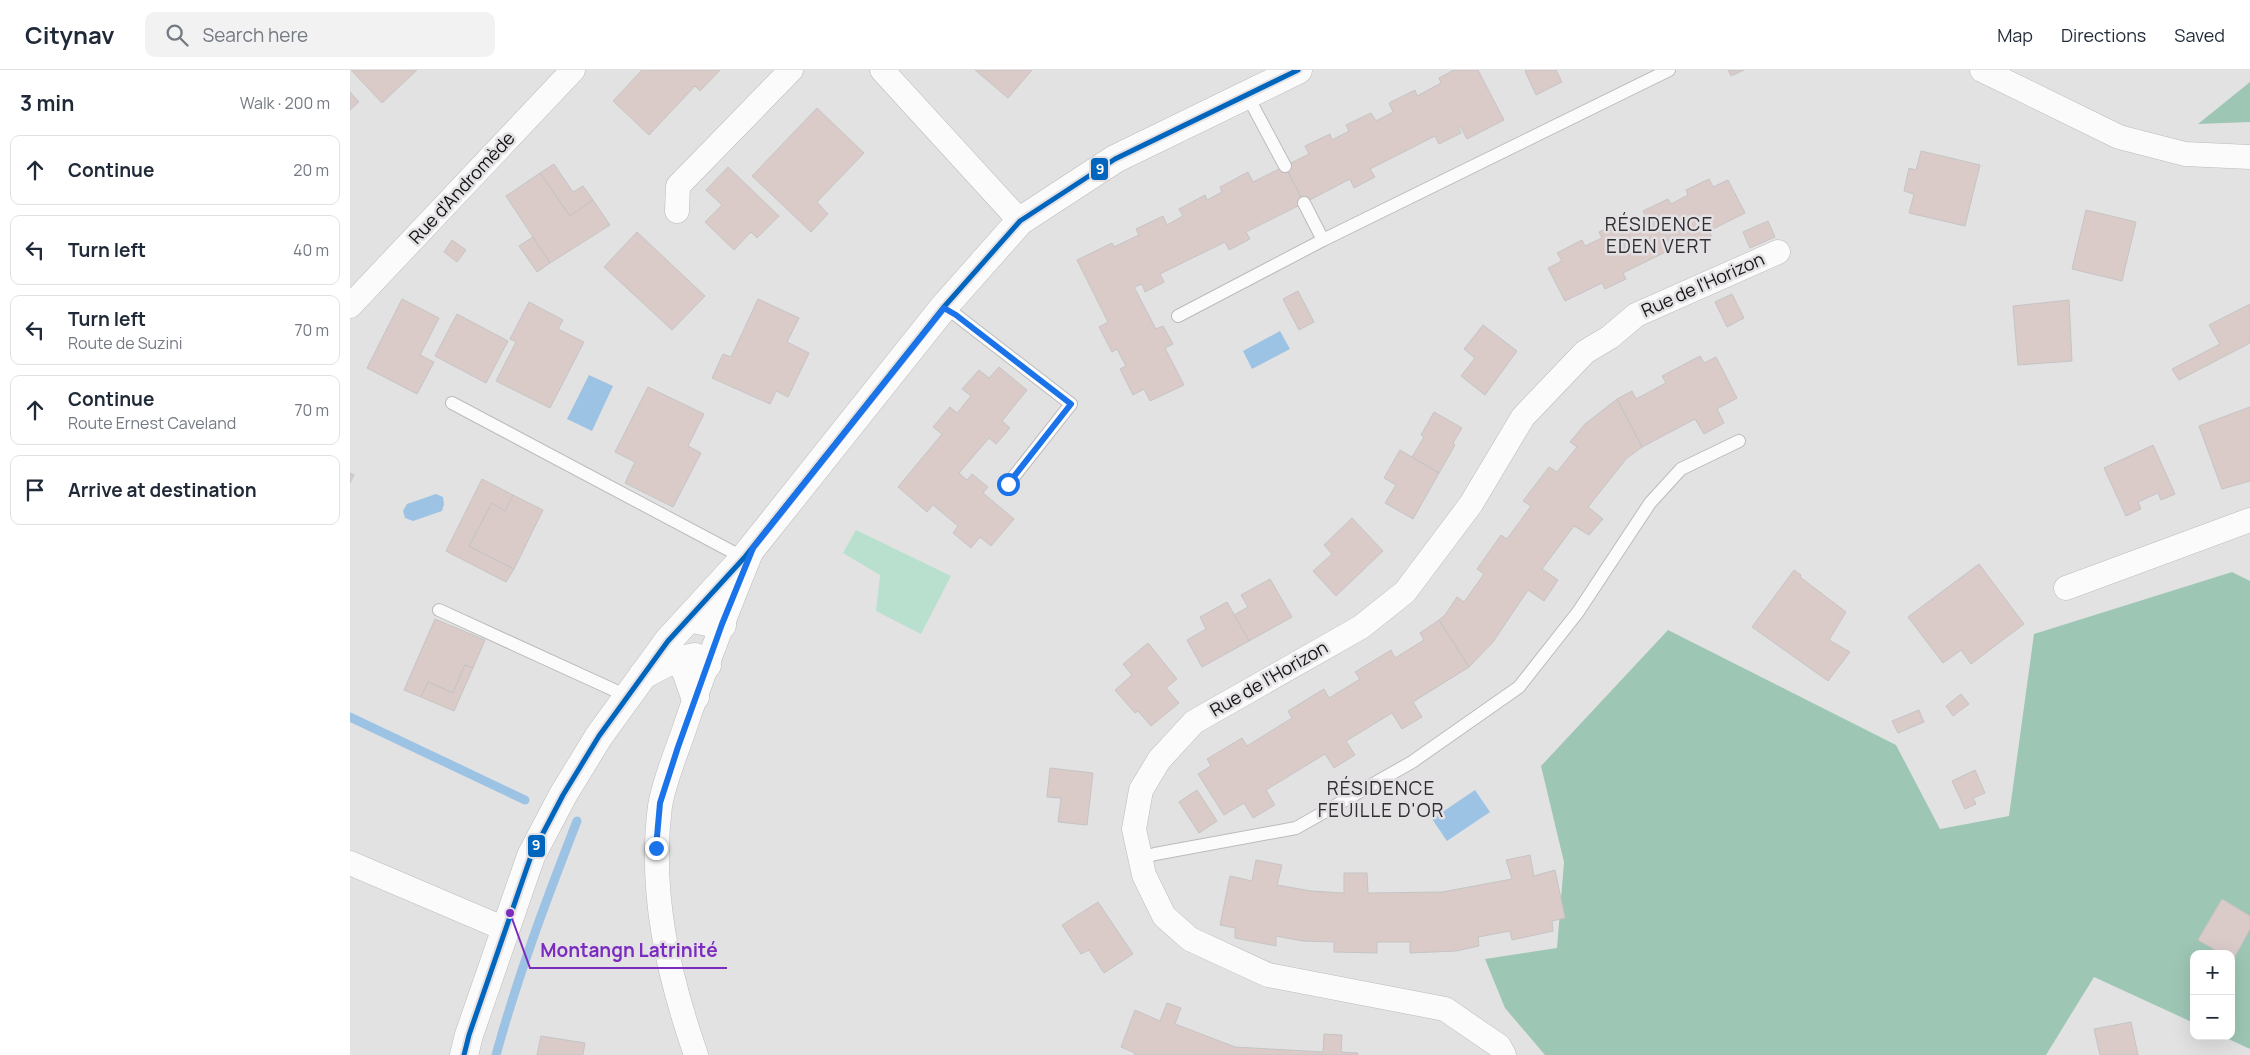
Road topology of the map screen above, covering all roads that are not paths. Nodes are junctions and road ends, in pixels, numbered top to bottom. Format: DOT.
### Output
graph roads {
  1 [pos="573,70"];
  2 [pos="791,70"];
  3 [pos="882,70"];
  4 [pos="1298,70"];
  5 [pos="1669,70"];
  6 [pos="1982,70"];
  7 [pos="1247,95"];
  8 [pos="2250,157"];
  9 [pos="1286,166"];
  10 [pos="1304,203"];
  11 [pos="677,211"];
  12 [pos="1020,221"];
  13 [pos="1323,240"];
  14 [pos="1778,252"];
  15 [pos="350,306"];
  16 [pos="944,308"];
  17 [pos="1178,316"];
  18 [pos="452,403"];
  19 [pos="1739,441"];
  20 [pos="1008,484"];
  21 [pos="2250,520"];
  22 [pos="748,553"];
  23 [pos="2066,588"];
  24 [pos="439,610"];
  25 [pos="689,618"];
  26 [pos="722,624"];
  27 [pos="679,661"];
  28 [pos="707,665"];
  29 [pos="634,686"];
  30 [pos="695,696"];
  31 [pos="1142,858"];
  32 [pos="350,863"];
  33 [pos="504,929"];
  34 [pos="464,1055"];
  35 [pos="696,1055"];
  36 [pos="1504,1055"];
  1 -- 15 [label="street, Rue d'Andromède"];
  2 -- 11 [label="street"];
  3 -- 12 [label="street"];
  4 -- 7 [label="street"];
  5 -- 13 [label="lane"];
  6 -- 8 [label="street"];
  7 -- 9 [label="lane"];
  7 -- 12 [label="street"];
  10 -- 13 [label="lane"];
  12 -- 16 [label="street"];
  13 -- 17 [label="lane"];
  14 -- 31 [label="street, Rue de l'Horizon"];
  16 -- 20 [label="lane"];
  16 -- 22 [label="street"];
  18 -- 22 [label="lane"];
  19 -- 31 [label="lane"];
  21 -- 23 [label="street"];
  22 -- 25 [label="street"];
  22 -- 26 [label="street"];
  24 -- 29 [label="lane"];
  25 -- 26 [label="street"];
  25 -- 29 [label="street"];
  26 -- 28 [label="street"];
  27 -- 28 [label="street"];
  27 -- 29 [label="street"];
  27 -- 30 [label="street"];
  28 -- 30 [label="street"];
  29 -- 33 [label="street"];
  30 -- 35 [label="street"];
  31 -- 36 [label="street, Rue de l'Horizon"];
  32 -- 33 [label="street"];
  33 -- 34 [label="street"];
}
